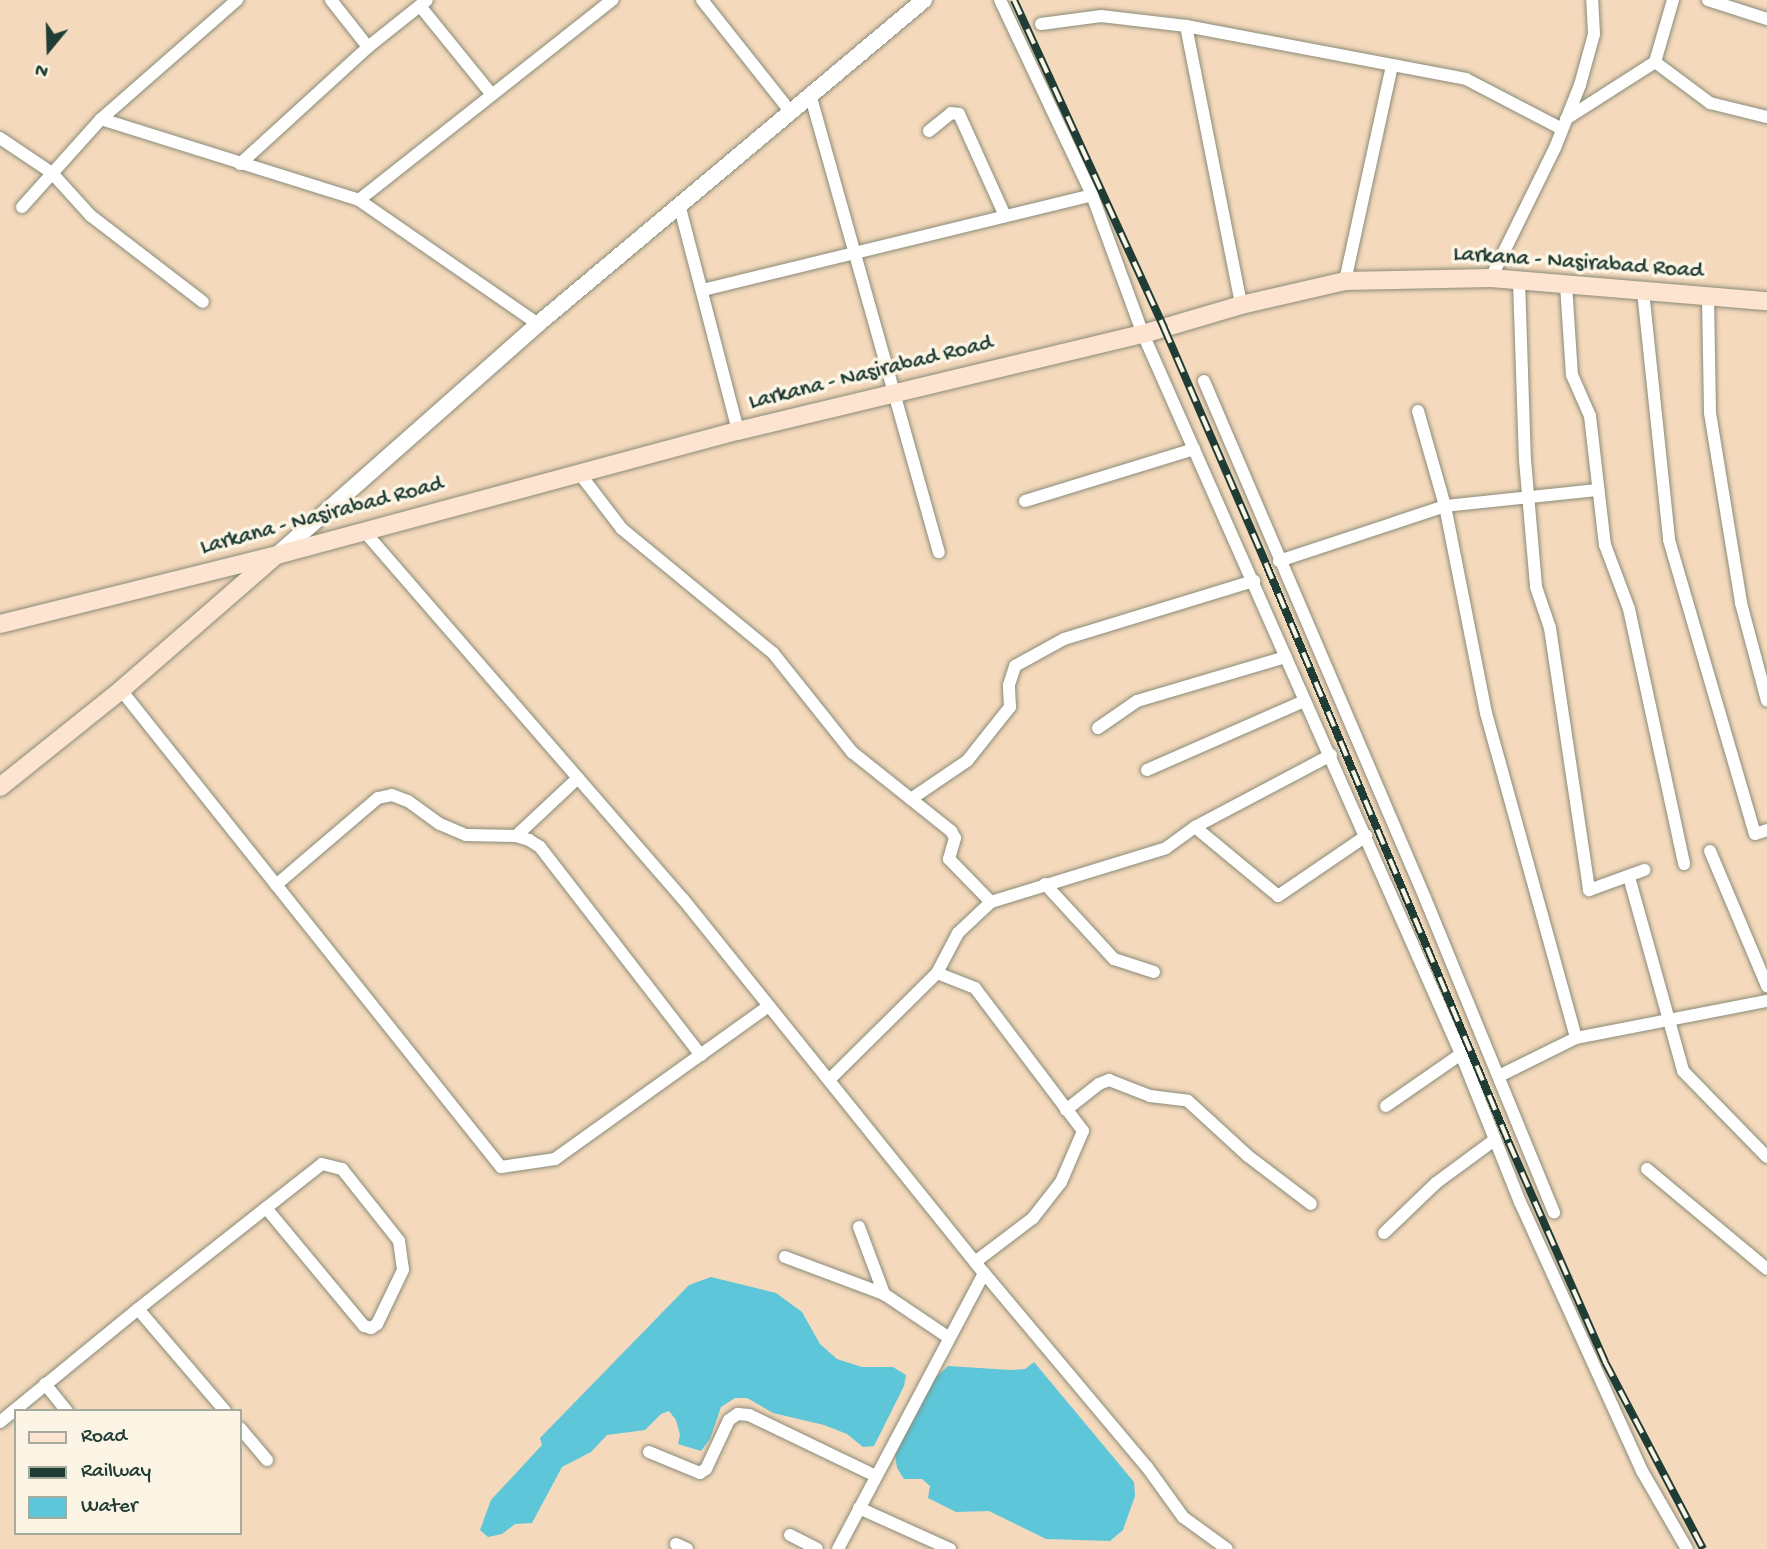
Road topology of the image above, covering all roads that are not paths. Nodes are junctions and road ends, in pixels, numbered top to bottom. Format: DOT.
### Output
graph roads {
  1 [pos="237,0"];
  2 [pos="331,0"];
  3 [pos="612,0"];
  4 [pos="702,0"];
  5 [pos="924,0"];
  6 [pos="1000,0"];
  7 [pos="1592,0"];
  8 [pos="1673,0"];
  9 [pos="1708,0"];
  10 [pos="423,3"];
  11 [pos="1767,19"];
  12 [pos="1041,23"];
  13 [pos="1186,26"];
  14 [pos="368,47"];
  15 [pos="1655,62"];
  16 [pos="1392,66"];
  17 [pos="810,94"];
  18 [pos="492,95"];
  19 [pos="790,111"];
  20 [pos="1767,117"];
  21 [pos="102,119"];
  22 [pos="1564,124"];
  23 [pos="929,131"];
  24 [pos="0,138"];
  25 [pos="240,164"];
  26 [pos="52,173"];
  27 [pos="1092,195"];
  28 [pos="359,200"];
  29 [pos="679,204"];
  30 [pos="22,207"];
  31 [pos="1005,216"];
  32 [pos="855,253"];
  33 [pos="1491,278"];
  34 [pos="1345,281"];
  35 [pos="1519,281"];
  36 [pos="1566,285"];
  37 [pos="703,290"];
  38 [pos="1643,291"];
  39 [pos="1708,297"];
  40 [pos="1767,301"];
  41 [pos="203,302"];
  42 [pos="1241,305"];
  43 [pos="538,324"];
  44 [pos="1143,334"];
  45 [pos="1204,381"];
  46 [pos="894,394"];
  47 [pos="1418,411"];
  48 [pos="738,431"];
  49 [pos="1194,449"];
  50 [pos="580,474"];
  51 [pos="1598,490"];
  52 [pos="1529,497"];
  53 [pos="1025,501"];
  54 [pos="1446,506"];
  55 [pos="363,531"];
  56 [pos="939,552"];
  57 [pos="277,555"];
  58 [pos="1279,561"];
  59 [pos="1254,581"];
  60 [pos="0,624"];
  61 [pos="1286,657"];
  62 [pos="121,690"];
  63 [pos="1304,701"];
  64 [pos="1767,701"];
  65 [pos="1098,728"];
  66 [pos="1331,755"];
  67 [pos="1147,770"];
  68 [pos="578,778"];
  69 [pos="0,787"];
  70 [pos="911,799"];
  71 [pos="1195,827"];
  72 [pos="1767,830"];
  73 [pos="516,836"];
  74 [pos="1366,836"];
  75 [pos="1710,851"];
  76 [pos="1684,864"];
  77 [pos="1644,870"];
  78 [pos="1629,877"];
  79 [pos="1045,884"];
  80 [pos="276,885"];
  81 [pos="992,902"];
  82 [pos="1154,972"];
  83 [pos="937,973"];
  84 [pos="1767,986"];
  85 [pos="1767,1001"];
  86 [pos="769,1006"];
  87 [pos="1667,1020"];
  88 [pos="1576,1038"];
  89 [pos="1461,1054"];
  90 [pos="701,1055"];
  91 [pos="1499,1076"];
  92 [pos="829,1080"];
  93 [pos="1385,1106"];
  94 [pos="1066,1110"];
  95 [pos="1493,1141"];
  96 [pos="1767,1157"];
  97 [pos="1647,1168"];
  98 [pos="1311,1204"];
  99 [pos="266,1208"];
  100 [pos="1554,1213"];
  101 [pos="859,1227"];
  102 [pos="1384,1233"];
  103 [pos="785,1257"];
  104 [pos="975,1262"];
  105 [pos="1767,1269"];
  106 [pos="984,1273"];
  107 [pos="884,1294"];
  108 [pos="138,1309"];
  109 [pos="948,1337"];
  110 [pos="45,1384"];
  111 [pos="15,1409"];
  112 [pos="66,1409"];
  113 [pos="223,1409"];
  114 [pos="14,1410"];
  115 [pos="0,1422"];
  116 [pos="242,1430"];
  117 [pos="649,1452"];
  118 [pos="267,1460"];
  119 [pos="876,1476"];
  120 [pos="859,1508"];
  121 [pos="790,1535"];
  122 [pos="817,1549"];
  123 [pos="838,1549"];
  124 [pos="950,1549"];
  125 [pos="1227,1549"];
  126 [pos="1687,1549"];
  1 -- 21 [label="street"];
  2 -- 14 [label="street"];
  3 -- 18 [label="street"];
  4 -- 19 [label="street"];
  5 -- 17 [label="street"];
  6 -- 27 [label="street"];
  7 -- 22 [label="street"];
  8 -- 15 [label="street"];
  9 -- 11 [label="street"];
  10 -- 14 [label="street"];
  10 -- 18 [label="street"];
  12 -- 13 [label="street"];
  13 -- 16 [label="street"];
  13 -- 42 [label="street"];
  14 -- 25 [label="street"];
  15 -- 20 [label="street"];
  15 -- 22 [label="street"];
  16 -- 22 [label="street"];
  16 -- 34 [label="street"];
  17 -- 19 [label="street"];
  17 -- 32 [label="street"];
  18 -- 28 [label="street"];
  19 -- 29 [label="street"];
  21 -- 25 [label="street"];
  21 -- 26 [label="street"];
  22 -- 33 [label="street"];
  23 -- 31 [label="street"];
  24 -- 26 [label="street"];
  25 -- 28 [label="street"];
  26 -- 30 [label="street"];
  26 -- 41 [label="street"];
  27 -- 31 [label="street"];
  27 -- 44 [label="street"];
  28 -- 43 [label="street"];
  29 -- 37 [label="street"];
  29 -- 43 [label="street"];
  31 -- 32 [label="street"];
  32 -- 37 [label="street"];
  32 -- 46 [label="street"];
  33 -- 34 [label="main road, Larkana - Nasirabad Road"];
  33 -- 35 [label="main road, Larkana - Nasirabad Road"];
  34 -- 42 [label="main road, Larkana - Nasirabad Road"];
  35 -- 36 [label="main road, Larkana - Nasirabad Road"];
  35 -- 52 [label="street"];
  36 -- 38 [label="main road, Larkana - Nasirabad Road"];
  36 -- 51 [label="street"];
  37 -- 48 [label="street"];
  38 -- 39 [label="main road, Larkana - Nasirabad Road"];
  38 -- 72 [label="street"];
  39 -- 40 [label="main road, Larkana - Nasirabad Road"];
  39 -- 64 [label="street"];
  42 -- 44 [label="main road, Larkana - Nasirabad Road"];
  43 -- 57 [label="street"];
  44 -- 46 [label="main road, Larkana - Nasirabad Road"];
  44 -- 49 [label="street"];
  45 -- 58 [label="street"];
  46 -- 48 [label="main road, Larkana - Nasirabad Road"];
  46 -- 56 [label="street"];
  47 -- 54 [label="street"];
  48 -- 50 [label="main road, Larkana - Nasirabad Road"];
  49 -- 53 [label="street"];
  49 -- 59 [label="street"];
  50 -- 55 [label="main road, Larkana - Nasirabad Road"];
  50 -- 70 [label="street"];
  51 -- 52 [label="street"];
  51 -- 76 [label="street"];
  52 -- 54 [label="street"];
  52 -- 78 [label="street"];
  54 -- 58 [label="street"];
  54 -- 88 [label="street"];
  55 -- 57 [label="main road, Larkana - Nasirabad Road"];
  55 -- 68 [label="street"];
  57 -- 60 [label="main road, Larkana - Nasirabad Road"];
  57 -- 62 [label="main road"];
  58 -- 91 [label="street"];
  59 -- 61 [label="street"];
  59 -- 70 [label="street"];
  61 -- 63 [label="street"];
  61 -- 65 [label="street"];
  62 -- 69 [label="main road"];
  62 -- 80 [label="street"];
  63 -- 66 [label="street"];
  63 -- 67 [label="street"];
  66 -- 71 [label="street"];
  66 -- 74 [label="street"];
  68 -- 73 [label="street"];
  68 -- 86 [label="street"];
  70 -- 81 [label="street"];
  71 -- 74 [label="street"];
  71 -- 79 [label="street"];
  73 -- 80 [label="street"];
  73 -- 90 [label="street"];
  74 -- 89 [label="street"];
  75 -- 84 [label="street"];
  77 -- 78 [label="street"];
  78 -- 87 [label="street"];
  79 -- 81 [label="street"];
  79 -- 82 [label="street"];
  80 -- 90 [label="street"];
  81 -- 83 [label="street"];
  83 -- 92 [label="street"];
  83 -- 94 [label="street"];
  85 -- 87 [label="street"];
  86 -- 90 [label="street"];
  86 -- 92 [label="street"];
  87 -- 88 [label="street"];
  87 -- 96 [label="street"];
  88 -- 91 [label="street"];
  89 -- 93 [label="street"];
  89 -- 95 [label="street"];
  91 -- 100 [label="street"];
  92 -- 104 [label="street"];
  94 -- 98 [label="street"];
  94 -- 104 [label="street"];
  95 -- 102 [label="street"];
  95 -- 126 [label="street"];
  97 -- 105 [label="street"];
  99 -- 99 [label="street"];
  99 -- 108 [label="street"];
  101 -- 107 [label="street"];
  103 -- 107 [label="street"];
  104 -- 106 [label="street"];
  106 -- 109 [label="street"];
  106 -- 125 [label="street"];
  107 -- 109 [label="street"];
  108 -- 110 [label="street"];
  108 -- 113 [label="street"];
  109 -- 119 [label="street"];
  110 -- 111 [label="street"];
  110 -- 112 [label="street"];
  114 -- 115 [label="street"];
  116 -- 118 [label="street"];
  117 -- 119 [label="street"];
  119 -- 120 [label="street"];
  120 -- 123 [label="street"];
  120 -- 124 [label="street"];
  121 -- 122 [label="street"];
}
